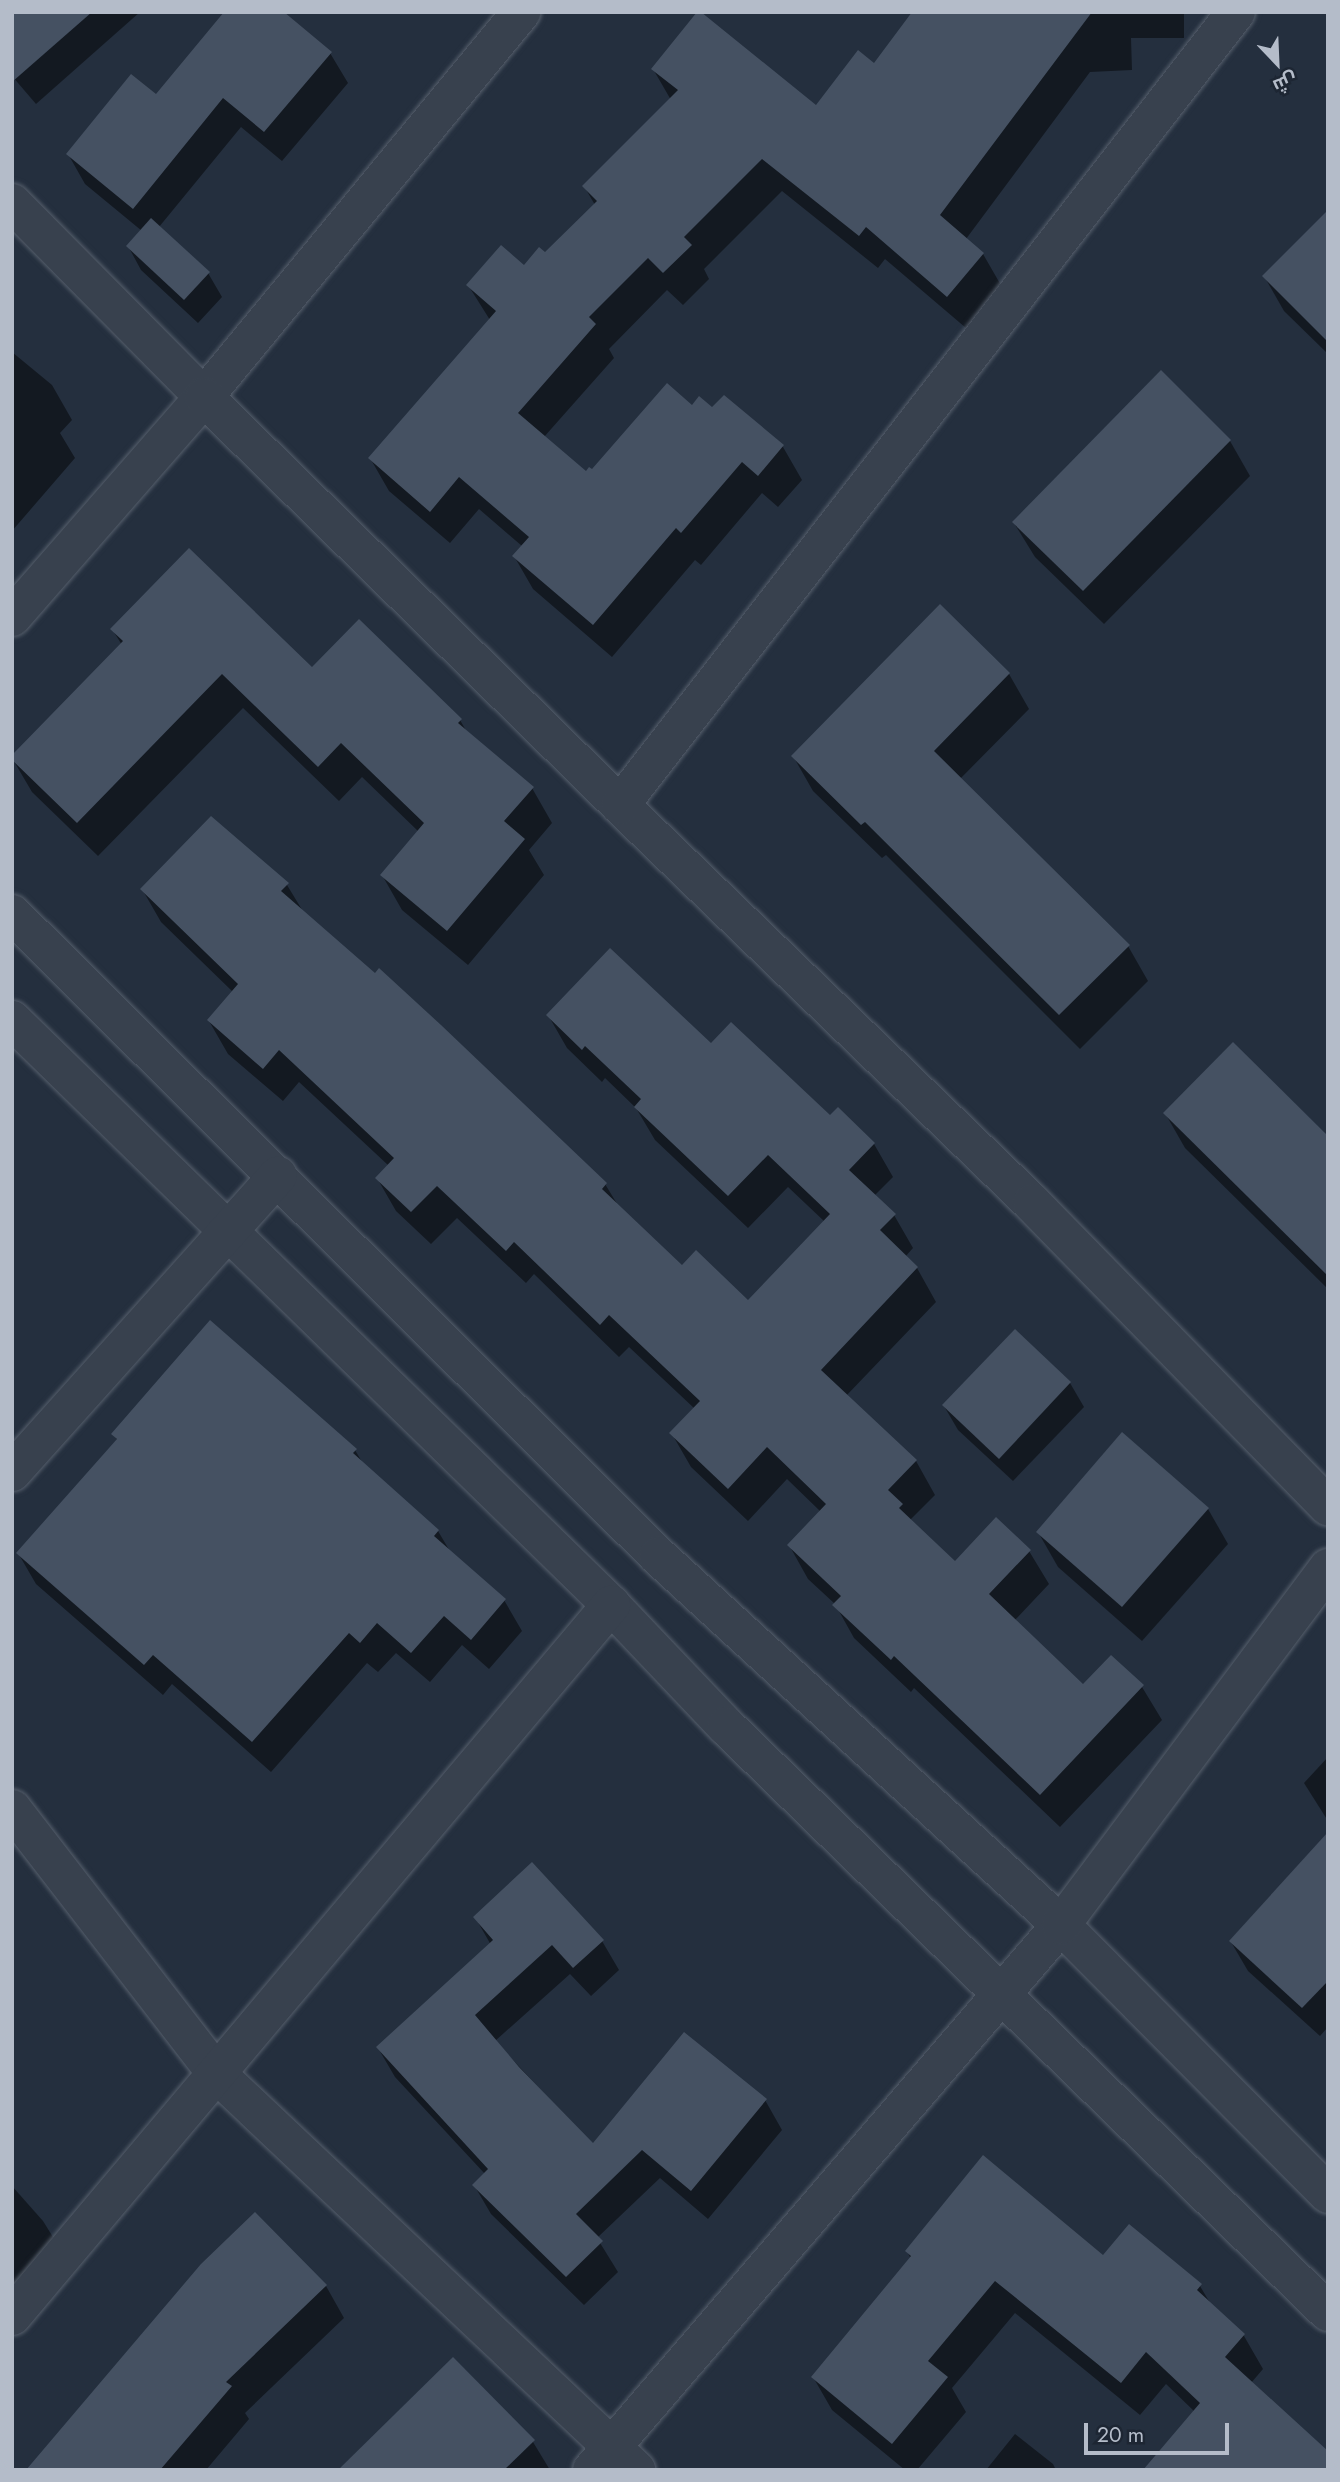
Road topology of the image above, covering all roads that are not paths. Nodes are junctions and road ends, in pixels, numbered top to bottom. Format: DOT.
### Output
graph roads {
  1 [pos="521,12"];
  2 [pos="1236,12"];
  3 [pos="12,203"];
  4 [pos="204,397"];
  5 [pos="12,617"];
  6 [pos="620,806"];
  7 [pos="12,914"];
  8 [pos="12,1020"];
  9 [pos="278,1176"];
  10 [pos="229,1231"];
  11 [pos="12,1472"];
  12 [pos="1328,1506"];
  13 [pos="1328,1568"];
  14 [pos="611,1605"];
  15 [pos="12,1809"];
  16 [pos="1061,1925"];
  17 [pos="1002,1995"];
  18 [pos="217,2074"];
  19 [pos="1328,2194"];
  20 [pos="1328,2312"];
  21 [pos="12,2316"];
  22 [pos="613,2462"];
  1 -- 4 [label="street"];
  2 -- 6 [label="street"];
  3 -- 4 [label="street"];
  4 -- 5 [label="street"];
  4 -- 6 [label="street"];
  6 -- 12 [label="street"];
  7 -- 9 [label="street"];
  8 -- 10 [label="street"];
  9 -- 10 [label="street"];
  9 -- 16 [label="street"];
  10 -- 11 [label="street"];
  10 -- 14 [label="street"];
  13 -- 16 [label="street"];
  14 -- 17 [label="street"];
  14 -- 18 [label="street"];
  15 -- 18 [label="street"];
  16 -- 17 [label="street"];
  16 -- 19 [label="street"];
  17 -- 20 [label="street"];
  17 -- 22 [label="street"];
  18 -- 21 [label="street"];
  18 -- 22 [label="street"];
}
